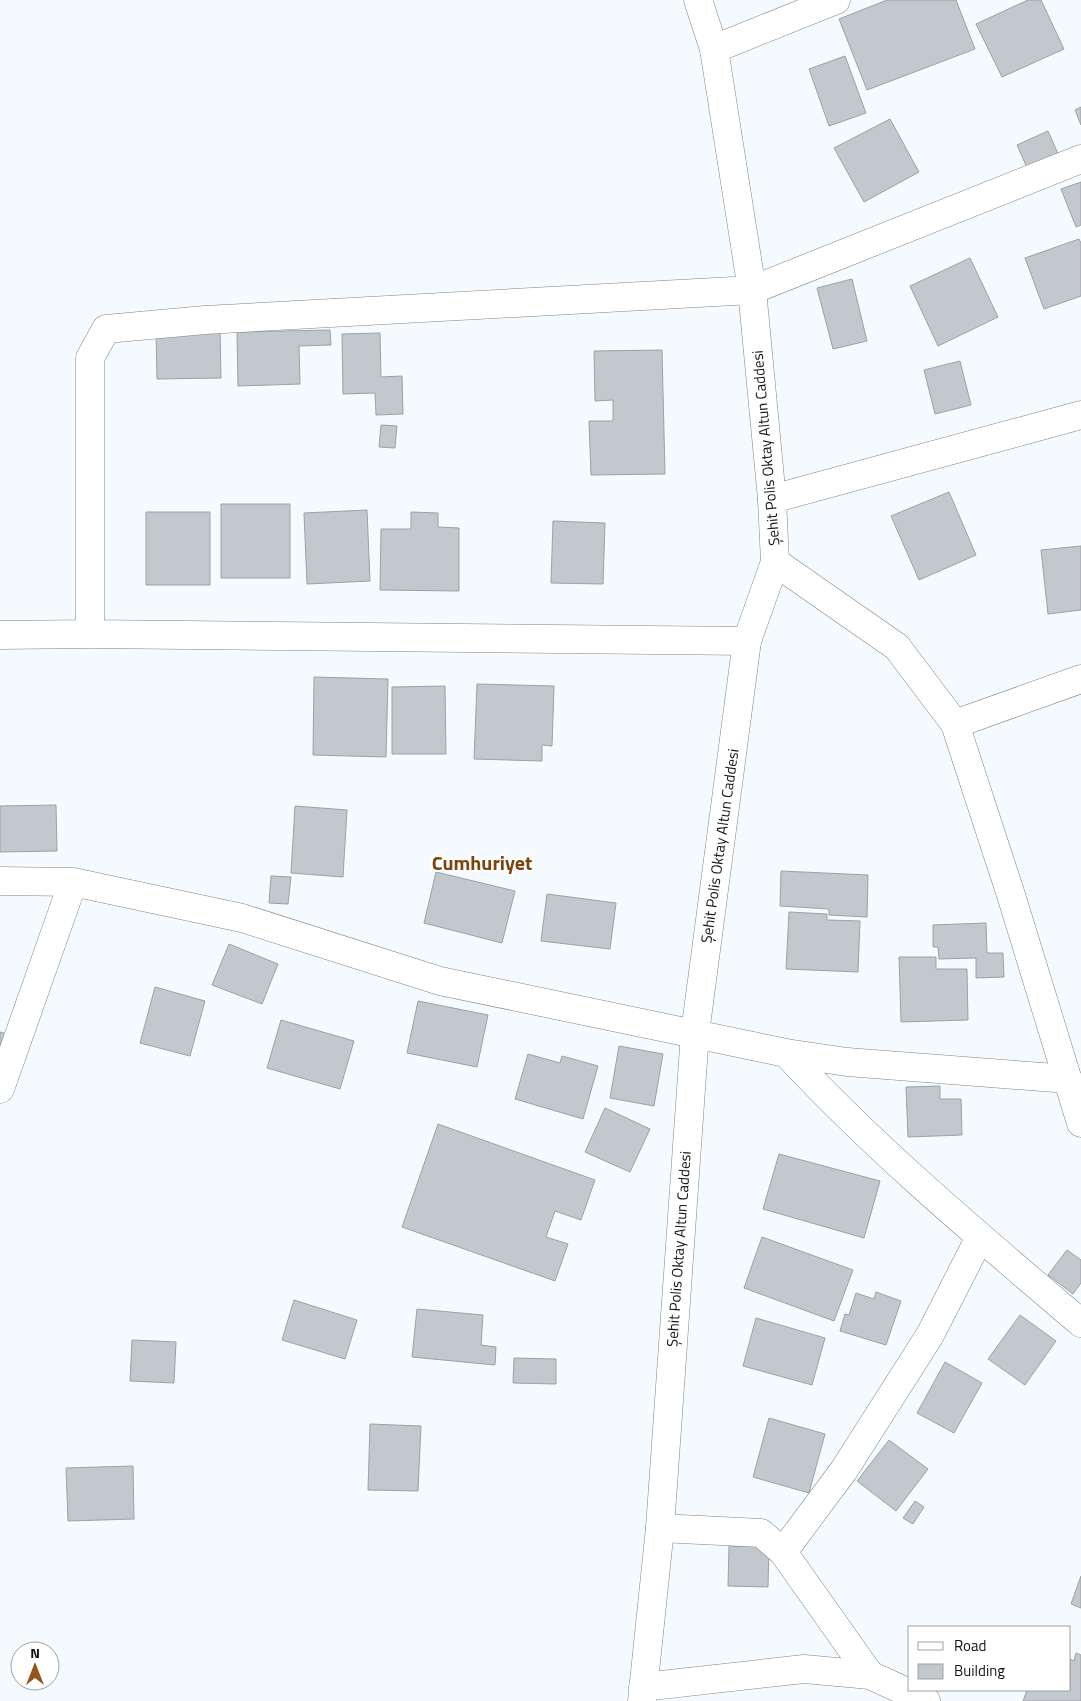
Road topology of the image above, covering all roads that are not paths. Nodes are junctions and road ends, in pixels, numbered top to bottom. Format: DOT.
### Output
graph roads {
  1 [pos="698,0"];
  2 [pos="836,0"];
  3 [pos="714,48"];
  4 [pos="1081,159"];
  5 [pos="752,290"];
  6 [pos="1081,415"];
  7 [pos="772,499"];
  8 [pos="776,562"];
  9 [pos="90,634"];
  10 [pos="0,635"];
  11 [pos="747,641"];
  12 [pos="1081,679"];
  13 [pos="955,724"];
  14 [pos="0,881"];
  15 [pos="73,882"];
  16 [pos="695,1034"];
  17 [pos="786,1053"];
  18 [pos="1068,1079"];
  19 [pos="0,1089"];
  20 [pos="1081,1123"];
  21 [pos="980,1237"];
  22 [pos="1081,1323"];
  23 [pos="660,1528"];
  24 [pos="783,1552"];
  25 [pos="870,1675"];
  26 [pos="642,1694"];
  27 [pos="926,1701"];
  1 -- 3 [label="street, Şehit Polis Oktay Altun Caddesi"];
  2 -- 3 [label="street"];
  3 -- 5 [label="street, Şehit Polis Oktay Altun Caddesi"];
  4 -- 5 [label="street"];
  5 -- 7 [label="street, Şehit Polis Oktay Altun Caddesi"];
  5 -- 9 [label="street"];
  6 -- 7 [label="street"];
  7 -- 8 [label="street, Şehit Polis Oktay Altun Caddesi"];
  8 -- 11 [label="street, Şehit Polis Oktay Altun Caddesi"];
  8 -- 13 [label="street"];
  9 -- 10 [label="street"];
  9 -- 11 [label="street"];
  11 -- 16 [label="street, Şehit Polis Oktay Altun Caddesi"];
  12 -- 13 [label="street"];
  13 -- 18 [label="street"];
  14 -- 15 [label="street"];
  15 -- 16 [label="street"];
  15 -- 19 [label="street"];
  16 -- 17 [label="street"];
  16 -- 23 [label="street, Şehit Polis Oktay Altun Caddesi"];
  17 -- 18 [label="street"];
  17 -- 21 [label="street"];
  18 -- 20 [label="street"];
  21 -- 22 [label="street"];
  21 -- 24 [label="street"];
  23 -- 24 [label="street"];
  23 -- 26 [label="street, Şehit Polis Oktay Altun Caddesi"];
  24 -- 25 [label="street"];
  25 -- 26 [label="street"];
  25 -- 27 [label="street"];
}
